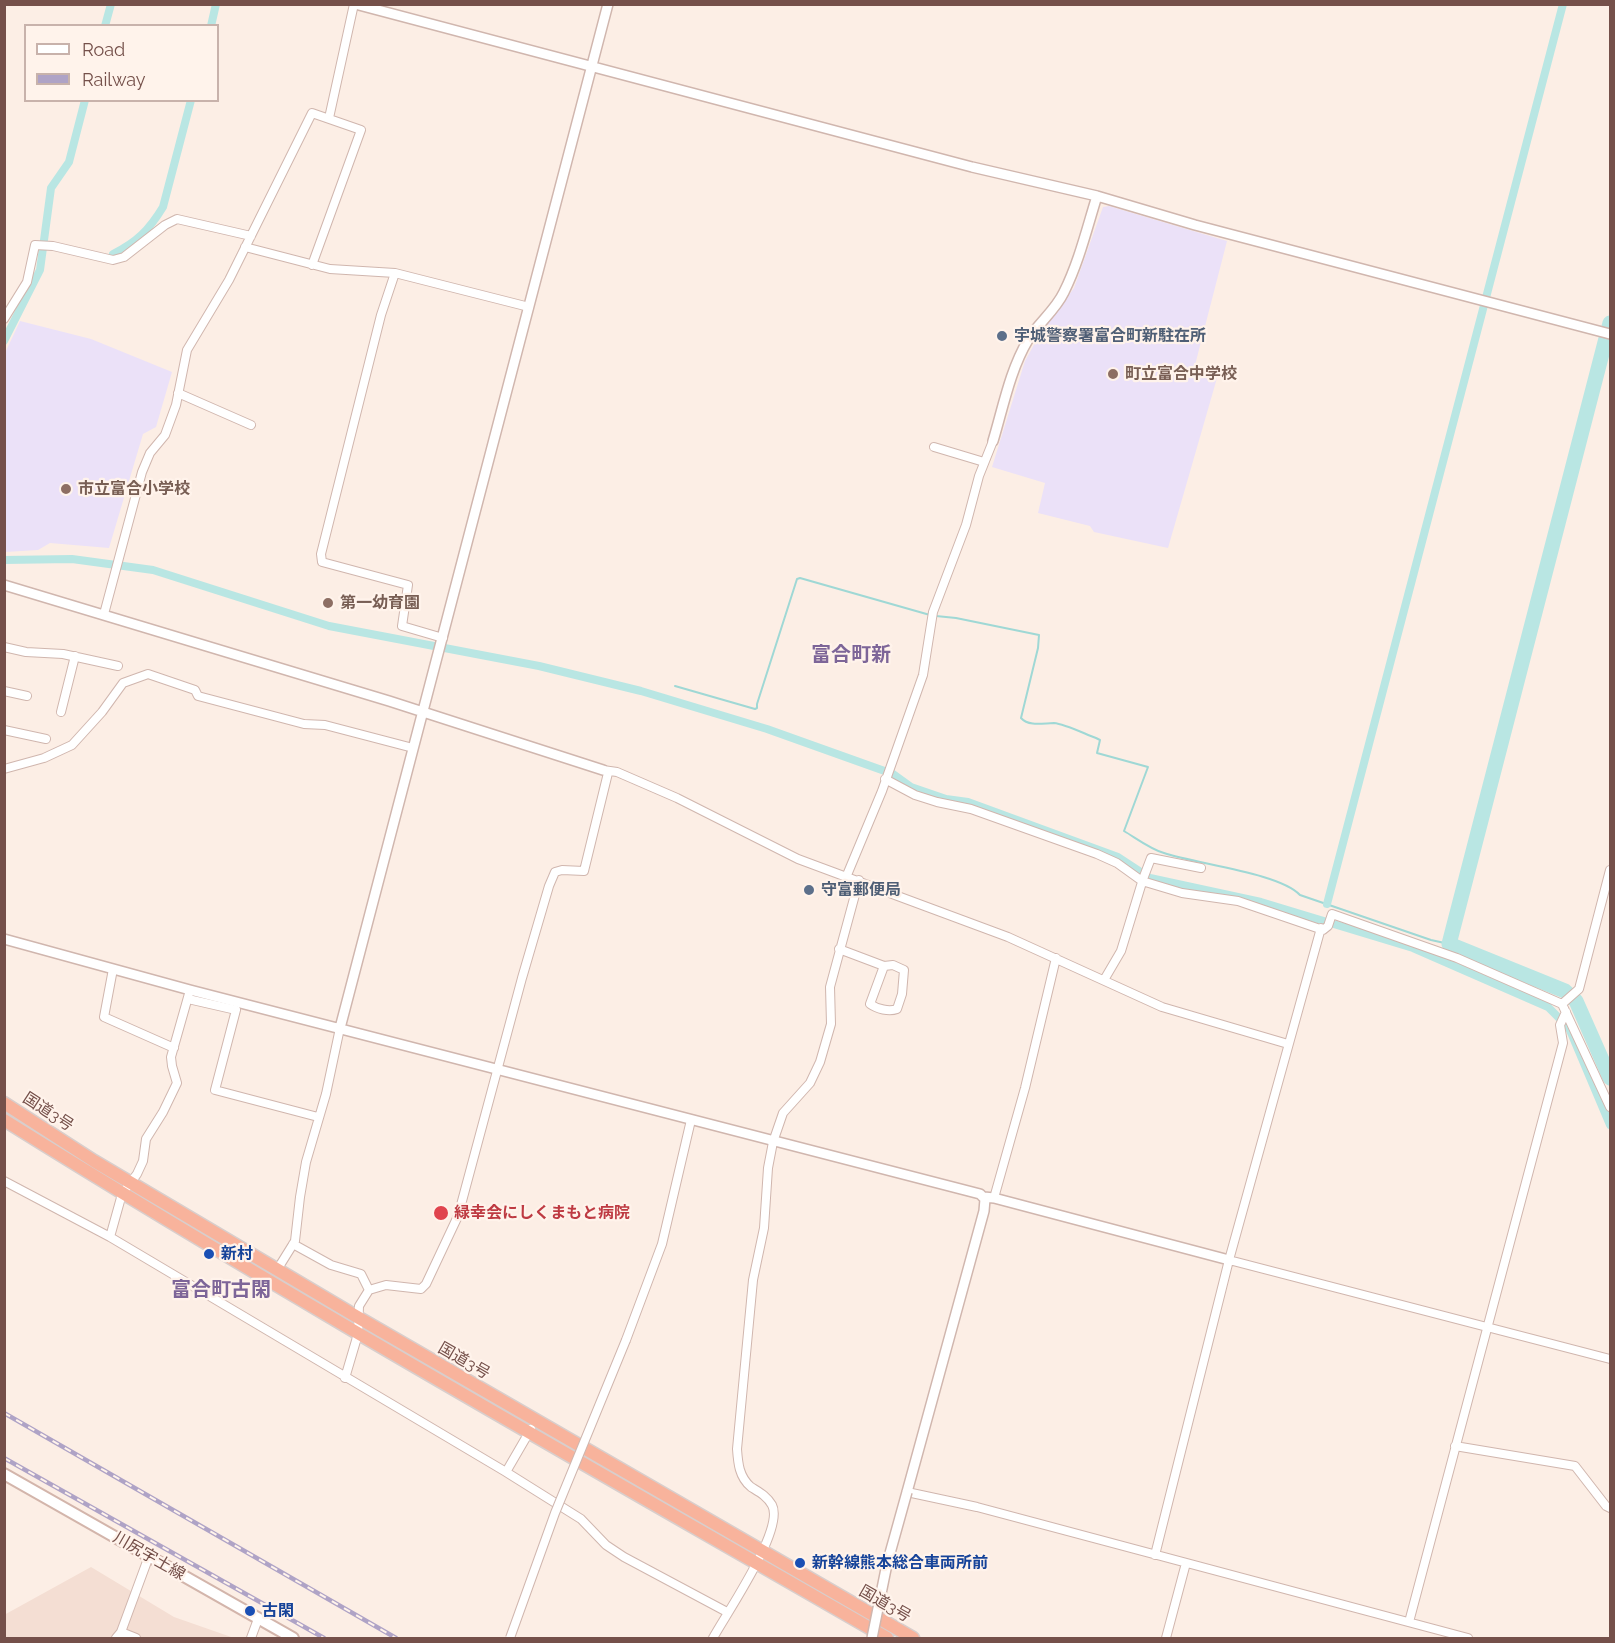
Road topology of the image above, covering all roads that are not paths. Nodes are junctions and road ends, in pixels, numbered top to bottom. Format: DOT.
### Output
graph roads {
  1 [pos="355,4"];
  2 [pos="608,4"];
  3 [pos="592,67"];
  4 [pos="329,118"];
  5 [pos="1097,196"];
  6 [pos="251,236"];
  7 [pos="245,247"];
  8 [pos="312,265"];
  9 [pos="395,273"];
  10 [pos="529,307"];
  11 [pos="4,319"];
  12 [pos="1611,334"];
  13 [pos="178,393"];
  14 [pos="251,425"];
  15 [pos="993,441"];
  16 [pos="934,447"];
  17 [pos="984,462"];
  18 [pos="4,585"];
  19 [pos="104,614"];
  20 [pos="442,639"];
  21 [pos="4,647"];
  22 [pos="75,656"];
  23 [pos="118,666"];
  24 [pos="4,691"];
  25 [pos="27,696"];
  26 [pos="61,712"];
  27 [pos="423,712"];
  28 [pos="4,730"];
  29 [pos="46,739"];
  30 [pos="413,748"];
  31 [pos="4,769"];
  32 [pos="605,772"];
  33 [pos="887,774"];
  34 [pos="1201,868"];
  35 [pos="1611,870"];
  36 [pos="847,875"];
  37 [pos="859,880"];
  38 [pos="1143,880"];
  39 [pos="1326,924"];
  40 [pos="4,939"];
  41 [pos="839,949"];
  42 [pos="1056,958"];
  43 [pos="884,966"];
  44 [pos="113,969"];
  45 [pos="1104,980"];
  46 [pos="189,994"];
  47 [pos="1564,1002"];
  48 [pos="1565,1013"];
  49 [pos="340,1028"];
  50 [pos="1288,1044"];
  51 [pos="174,1048"];
  52 [pos="498,1070"];
  53 [pos="4,1103"];
  54 [pos="1611,1107"];
  55 [pos="318,1118"];
  56 [pos="684,1118"];
  57 [pos="4,1120"];
  58 [pos="773,1142"];
  59 [pos="4,1181"];
  60 [pos="130,1182"];
  61 [pos="122,1194"];
  62 [pos="984,1197"];
  63 [pos="994,1198"];
  64 [pos="110,1237"];
  65 [pos="293,1244"];
  66 [pos="1229,1260"];
  67 [pos="277,1270"];
  68 [pos="369,1290"];
  69 [pos="359,1318"];
  70 [pos="1487,1327"];
  71 [pos="357,1334"];
  72 [pos="1611,1359"];
  73 [pos="345,1378"];
  74 [pos="533,1427"];
  75 [pos="1455,1446"];
  76 [pos="506,1472"];
  77 [pos="4,1474"];
  78 [pos="907,1492"];
  79 [pos="1611,1508"];
  80 [pos="1155,1555"];
  81 [pos="149,1556"];
  82 [pos="759,1558"];
  83 [pos="1186,1563"];
  84 [pos="728,1612"];
  85 [pos="258,1618"];
  86 [pos="1409,1622"];
  87 [pos="118,1635"];
  88 [pos="136,1638"];
  89 [pos="251,1638"];
  90 [pos="292,1638"];
  91 [pos="510,1638"];
  92 [pos="713,1638"];
  93 [pos="872,1638"];
  94 [pos="887,1638"];
  95 [pos="913,1638"];
  96 [pos="1166,1638"];
  97 [pos="1468,1638"];
  1 -- 3 [label="street"];
  1 -- 4 [label="street"];
  2 -- 3 [label="street"];
  3 -- 5 [label="street"];
  3 -- 10 [label="street"];
  4 -- 6 [label="street"];
  4 -- 8 [label="street"];
  5 -- 12 [label="street"];
  5 -- 15 [label="street"];
  6 -- 7 [label="street"];
  6 -- 11 [label="street"];
  7 -- 8 [label="street"];
  7 -- 13 [label="street"];
  8 -- 9 [label="street"];
  9 -- 10 [label="street"];
  9 -- 20 [label="street"];
  10 -- 20 [label="street"];
  13 -- 14 [label="street"];
  13 -- 19 [label="street"];
  15 -- 17 [label="street"];
  16 -- 17 [label="street"];
  17 -- 33 [label="street"];
  18 -- 19 [label="street"];
  19 -- 27 [label="street"];
  20 -- 27 [label="street"];
  21 -- 22 [label="street"];
  22 -- 23 [label="street"];
  22 -- 26 [label="street"];
  24 -- 25 [label="street"];
  27 -- 30 [label="street"];
  27 -- 32 [label="street"];
  28 -- 29 [label="street"];
  30 -- 31 [label="street"];
  30 -- 49 [label="street"];
  32 -- 36 [label="street"];
  32 -- 52 [label="street"];
  33 -- 36 [label="street"];
  33 -- 38 [label="street"];
  34 -- 38 [label="street"];
  35 -- 47 [label="street"];
  36 -- 37 [label="street"];
  37 -- 41 [label="street"];
  37 -- 42 [label="street"];
  38 -- 39 [label="street"];
  38 -- 45 [label="street"];
  39 -- 47 [label="street"];
  39 -- 50 [label="street"];
  40 -- 44 [label="street"];
  41 -- 43 [label="street"];
  41 -- 58 [label="street"];
  42 -- 45 [label="street"];
  42 -- 63 [label="street"];
  43 -- 43 [label="street"];
  44 -- 46 [label="street"];
  44 -- 51 [label="street"];
  45 -- 50 [label="street"];
  46 -- 49 [label="street"];
  46 -- 51 [label="street"];
  46 -- 55 [label="street"];
  47 -- 48 [label="street"];
  48 -- 54 [label="street"];
  48 -- 70 [label="street"];
  49 -- 52 [label="street"];
  49 -- 55 [label="street"];
  50 -- 66 [label="street"];
  51 -- 60 [label="street"];
  52 -- 56 [label="street"];
  52 -- 68 [label="street"];
  53 -- 60 [label="highway, 国道3号"];
  55 -- 65 [label="street"];
  56 -- 58 [label="street"];
  56 -- 91 [label="street, bridge"];
  57 -- 61 [label="highway, 国道3号"];
  58 -- 62 [label="street"];
  58 -- 82 [label="street"];
  59 -- 64 [label="street"];
  60 -- 61 [label="street"];
  60 -- 67 [label="highway, 国道3号"];
  61 -- 64 [label="street"];
  61 -- 71 [label="highway, 国道3号"];
  62 -- 63 [label="street"];
  62 -- 78 [label="street"];
  63 -- 66 [label="street"];
  64 -- 73 [label="street"];
  65 -- 67 [label="street"];
  65 -- 68 [label="street"];
  66 -- 70 [label="street"];
  66 -- 80 [label="street"];
  67 -- 69 [label="highway, 国道3号"];
  68 -- 69 [label="street"];
  69 -- 71 [label="street"];
  69 -- 74 [label="highway, 国道3号"];
  70 -- 72 [label="street"];
  70 -- 75 [label="street"];
  71 -- 73 [label="street"];
  71 -- 74 [label="highway, 国道3号"];
  73 -- 76 [label="street"];
  74 -- 76 [label="street"];
  74 -- 82 [label="highway, 国道3号"];
  75 -- 79 [label="street"];
  75 -- 86 [label="street"];
  76 -- 84 [label="street"];
  77 -- 81 [label="main road, 川尻宇土線"];
  78 -- 80 [label="street"];
  78 -- 93 [label="street, bridge"];
  80 -- 83 [label="street"];
  81 -- 85 [label="main road, 川尻宇土線"];
  81 -- 87 [label="street"];
  82 -- 84 [label="street"];
  82 -- 94 [label="highway, 国道3号"];
  82 -- 95 [label="highway, 国道3号"];
  83 -- 86 [label="street"];
  83 -- 96 [label="street"];
  84 -- 92 [label="street"];
  85 -- 89 [label="street"];
  85 -- 90 [label="main road, 川尻宇土線"];
  86 -- 97 [label="street"];
  87 -- 88 [label="street"];
}
